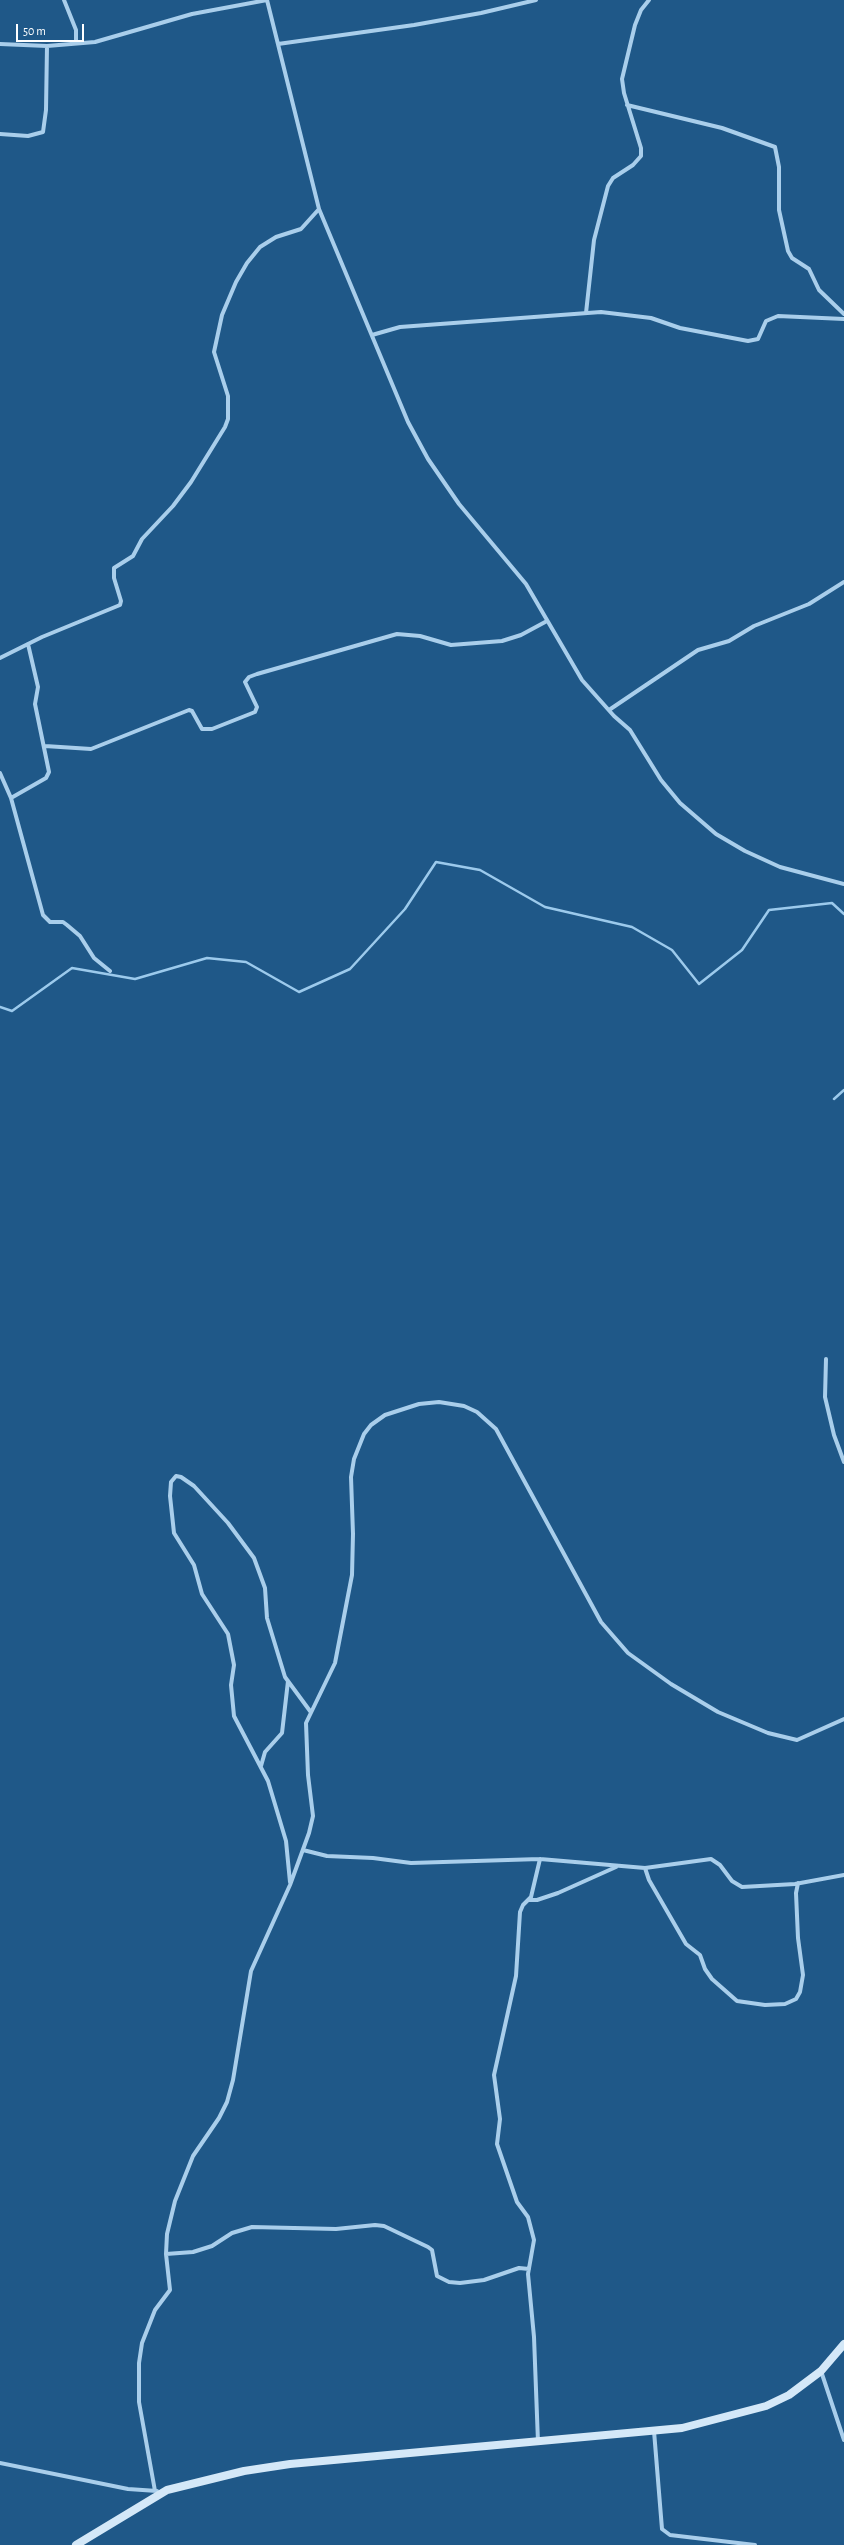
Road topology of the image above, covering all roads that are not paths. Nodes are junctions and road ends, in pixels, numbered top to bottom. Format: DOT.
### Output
graph roads {
  1 [pos="64,0"];
  2 [pos="267,0"];
  3 [pos="536,0"];
  4 [pos="649,0"];
  5 [pos="76,43"];
  6 [pos="0,44"];
  7 [pos="278,44"];
  8 [pos="47,46"];
  9 [pos="628,104"];
  10 [pos="0,134"];
  11 [pos="319,209"];
  12 [pos="586,313"];
  13 [pos="844,314"];
  14 [pos="844,318"];
  15 [pos="372,335"];
  16 [pos="844,582"];
  17 [pos="547,621"];
  18 [pos="28,644"];
  19 [pos="0,658"];
  20 [pos="609,710"];
  21 [pos="45,746"];
  22 [pos="0,773"];
  23 [pos="11,798"];
  24 [pos="844,884"];
  25 [pos="110,970"];
  26 [pos="826,1359"];
  27 [pos="844,1462"];
  28 [pos="288,1681"];
  29 [pos="310,1711"];
  30 [pos="844,1719"];
  31 [pos="261,1766"];
  32 [pos="303,1850"];
  33 [pos="540,1859"];
  34 [pos="616,1867"];
  35 [pos="645,1868"];
  36 [pos="844,1875"];
  37 [pos="798,1883"];
  38 [pos="290,1885"];
  39 [pos="529,1900"];
  40 [pos="166,2254"];
  41 [pos="528,2269"];
  42 [pos="844,2344"];
  43 [pos="821,2371"];
  44 [pos="654,2431"];
  45 [pos="844,2440"];
  46 [pos="538,2442"];
  47 [pos="0,2463"];
  48 [pos="155,2491"];
  49 [pos="164,2492"];
  50 [pos="76,2545"];
  51 [pos="754,2545"];
  1 -- 5 [label="street"];
  2 -- 5 [label="street"];
  2 -- 7 [label="street"];
  3 -- 7 [label="street"];
  4 -- 9 [label="street"];
  5 -- 8 [label="street"];
  6 -- 8 [label="street"];
  7 -- 11 [label="street"];
  8 -- 10 [label="street"];
  9 -- 12 [label="street"];
  9 -- 13 [label="street"];
  11 -- 15 [label="street"];
  11 -- 18 [label="street"];
  12 -- 14 [label="street"];
  12 -- 15 [label="street"];
  15 -- 17 [label="street"];
  16 -- 20 [label="street"];
  17 -- 20 [label="street"];
  17 -- 21 [label="street"];
  18 -- 19 [label="street"];
  18 -- 21 [label="street"];
  20 -- 24 [label="street"];
  21 -- 23 [label="street"];
  22 -- 23 [label="street"];
  23 -- 25 [label="street"];
  26 -- 27 [label="street"];
  28 -- 29 [label="street"];
  28 -- 31 [label="street"];
  28 -- 31 [label="street"];
  29 -- 30 [label="street"];
  29 -- 32 [label="street"];
  31 -- 38 [label="street"];
  32 -- 33 [label="street"];
  32 -- 38 [label="street"];
  33 -- 34 [label="street"];
  33 -- 39 [label="street"];
  34 -- 35 [label="street"];
  34 -- 39 [label="street"];
  35 -- 37 [label="street"];
  35 -- 37 [label="street"];
  36 -- 37 [label="street"];
  38 -- 40 [label="street"];
  39 -- 41 [label="street"];
  40 -- 41 [label="street"];
  40 -- 48 [label="street"];
  41 -- 46 [label="street"];
  42 -- 43 [label="street"];
  43 -- 44 [label="street"];
  43 -- 45 [label="street"];
  44 -- 46 [label="street"];
  44 -- 51 [label="street"];
  46 -- 49 [label="street"];
  47 -- 48 [label="street"];
  48 -- 49 [label="street"];
  49 -- 50 [label="street"];
}
